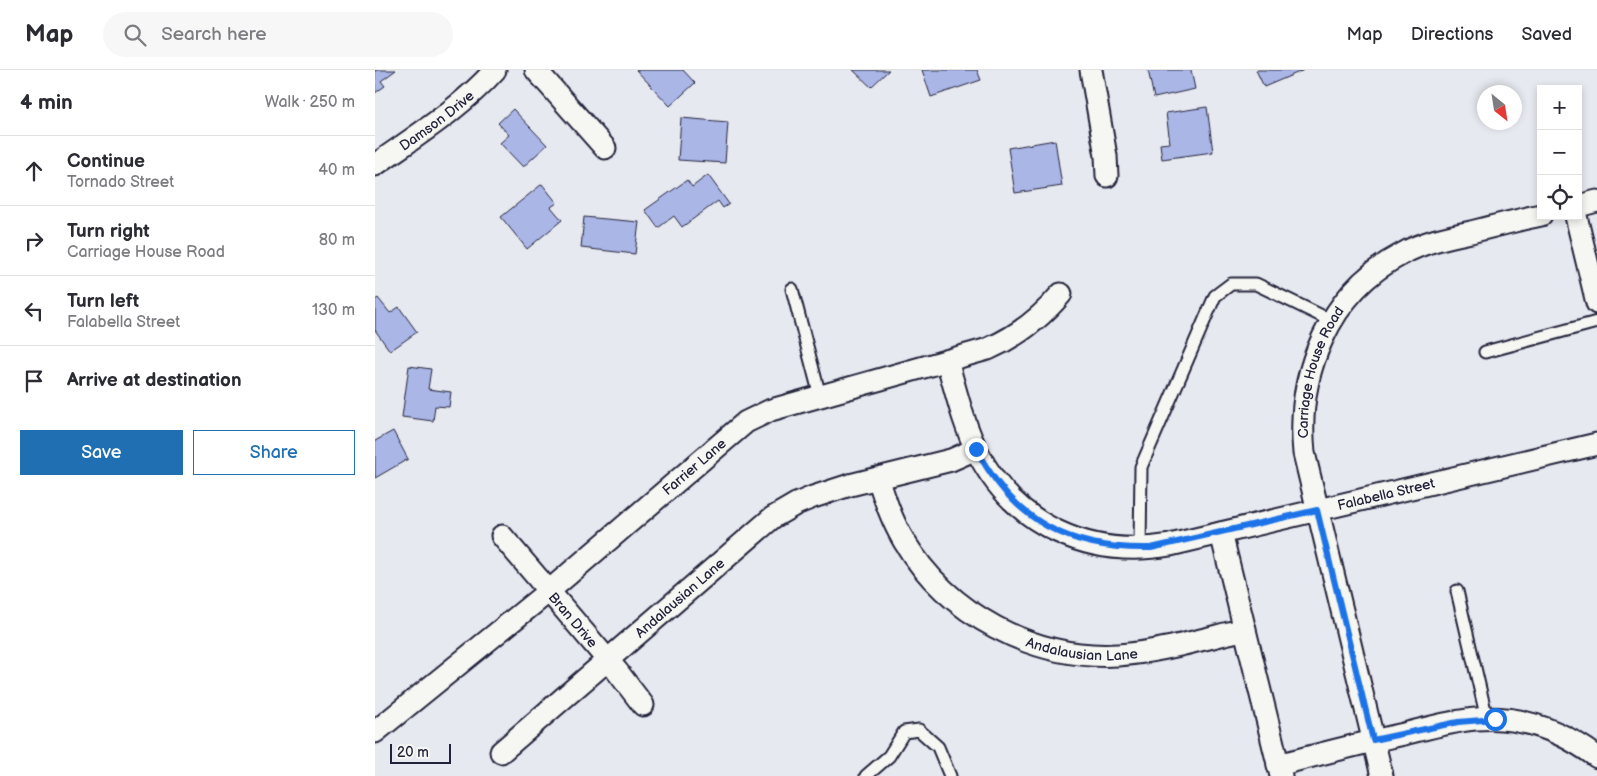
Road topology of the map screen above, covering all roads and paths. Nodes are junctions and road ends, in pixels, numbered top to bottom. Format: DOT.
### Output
graph roads {
  1 [pos="495,70"];
  2 [pos="536,70"];
  3 [pos="1091,70"];
  4 [pos="605,148"];
  5 [pos="375,165"];
  6 [pos="1107,176"];
  7 [pos="1597,201"];
  8 [pos="1582,205"];
  9 [pos="1537,216"];
  10 [pos="1577,220"];
  11 [pos="792,289"];
  12 [pos="1061,294"];
  13 [pos="1597,303"];
  14 [pos="1332,321"];
  15 [pos="1597,322"];
  16 [pos="1485,352"];
  17 [pos="947,361"];
  18 [pos="821,396"];
  19 [pos="1597,444"];
  20 [pos="976,449"];
  21 [pos="878,478"];
  22 [pos="1317,510"];
  23 [pos="1221,533"];
  24 [pos="502,536"];
  25 [pos="1140,548"];
  26 [pos="549,591"];
  27 [pos="1457,591"];
  28 [pos="1245,629"];
  29 [pos="608,660"];
  30 [pos="643,705"];
  31 [pos="1487,719"];
  32 [pos="375,732"];
  33 [pos="1373,740"];
  34 [pos="501,752"];
  35 [pos="1597,757"];
  36 [pos="1279,770"];
  37 [pos="866,776"];
  38 [pos="950,776"];
  39 [pos="1381,776"];
  1 -- 5 [label="street, Damson Drive"];
  2 -- 4 [label="street"];
  3 -- 6 [label="street"];
  7 -- 8 [label="street"];
  9 -- 14 [label="street, Carriage House Road"];
  10 -- 13 [label="street"];
  11 -- 18 [label="lane"];
  12 -- 17 [label="street, Farrier Lane"];
  14 -- 22 [label="street, Carriage House Road"];
  14 -- 25 [label="lane"];
  15 -- 16 [label="lane"];
  17 -- 18 [label="street, Farrier Lane"];
  17 -- 20 [label="street, Falabella Street"];
  18 -- 26 [label="street, Farrier Lane"];
  19 -- 22 [label="street, Falabella Street"];
  20 -- 21 [label="street, Andalausian Lane"];
  20 -- 25 [label="street, Falabella Street"];
  21 -- 28 [label="street, Andalausian Lane"];
  21 -- 29 [label="street, Andalausian Lane"];
  22 -- 23 [label="street, Falabella Street"];
  22 -- 33 [label="street, Carriage House Road"];
  23 -- 25 [label="street, Falabella Street"];
  23 -- 28 [label="street"];
  24 -- 26 [label="street, Bran Drive"];
  26 -- 29 [label="street, Bran Drive"];
  26 -- 32 [label="street, Farrier Lane"];
  27 -- 31 [label="lane"];
  28 -- 36 [label="street"];
  29 -- 30 [label="street, Bran Drive"];
  29 -- 34 [label="street, Andalausian Lane"];
  31 -- 33 [label="street"];
  31 -- 35 [label="street"];
  33 -- 36 [label="street"];
  33 -- 39 [label="street, Carriage House Road"];
  37 -- 38 [label="lane"];
}
